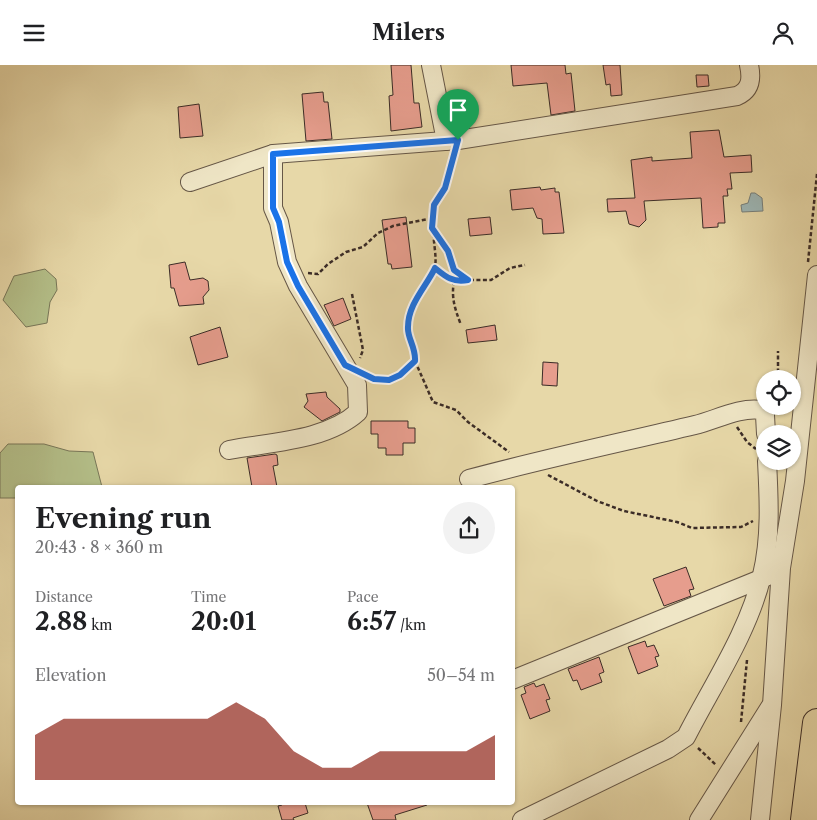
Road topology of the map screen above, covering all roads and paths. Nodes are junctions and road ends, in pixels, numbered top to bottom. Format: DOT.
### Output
graph roads {
  1 [pos="431,65"];
  2 [pos="750,65"];
  3 [pos="452,141"];
  4 [pos="273,154"];
  5 [pos="190,182"];
  6 [pos="433,218"];
  7 [pos="432,228"];
  8 [pos="524,265"];
  9 [pos="435,268"];
  10 [pos="293,272"];
  11 [pos="817,275"];
  12 [pos="468,280"];
  13 [pos="454,281"];
  14 [pos="352,294"];
  15 [pos="461,325"];
  16 [pos="778,351"];
  17 [pos="415,361"];
  18 [pos="343,362"];
  19 [pos="778,370"];
  20 [pos="731,415"];
  21 [pos="766,425"];
  22 [pos="229,450"];
  23 [pos="756,450"];
  24 [pos="526,463"];
  25 [pos="765,470"];
  26 [pos="469,479"];
  27 [pos="770,512"];
  28 [pos="781,568"];
  29 [pos="761,581"];
  30 [pos="748,650"];
  31 [pos="515,679"];
  32 [pos="772,705"];
  33 [pos="817,723"];
  34 [pos="740,728"];
  35 [pos="686,737"];
  36 [pos="728,775"];
  37 [pos="522,820"];
  38 [pos="699,820"];
  39 [pos="760,820"];
  40 [pos="805,820"];
  1 -- 3 [label="street"];
  2 -- 3 [label="street"];
  3 -- 4 [label="street"];
  3 -- 6 [label="path"];
  4 -- 5 [label="street"];
  4 -- 10 [label="street"];
  6 -- 7 [label="path"];
  6 -- 10 [label="path"];
  7 -- 9 [label="path"];
  7 -- 12 [label="path"];
  8 -- 12 [label="path"];
  9 -- 13 [label="path"];
  9 -- 17 [label="path"];
  10 -- 18 [label="street"];
  11 -- 28 [label="street"];
  12 -- 13 [label="path"];
  13 -- 15 [label="path"];
  14 -- 18 [label="path"];
  16 -- 19 [label="path"];
  17 -- 18 [label="path"];
  17 -- 24 [label="path"];
  18 -- 22 [label="street"];
  20 -- 21 [label="street"];
  20 -- 23 [label="path"];
  20 -- 24 [label="street"];
  24 -- 26 [label="street"];
  24 -- 27 [label="path"];
  25 -- 27 [label="street"];
  27 -- 29 [label="street"];
  28 -- 29 [label="street"];
  28 -- 32 [label="street"];
  29 -- 31 [label="street"];
  29 -- 35 [label="street"];
  30 -- 34 [label="path"];
  32 -- 36 [label="street"];
  32 -- 39 [label="street"];
  33 -- 40 [label="highway"];
  35 -- 36 [label="path"];
  35 -- 37 [label="street"];
  36 -- 38 [label="street"];
}
